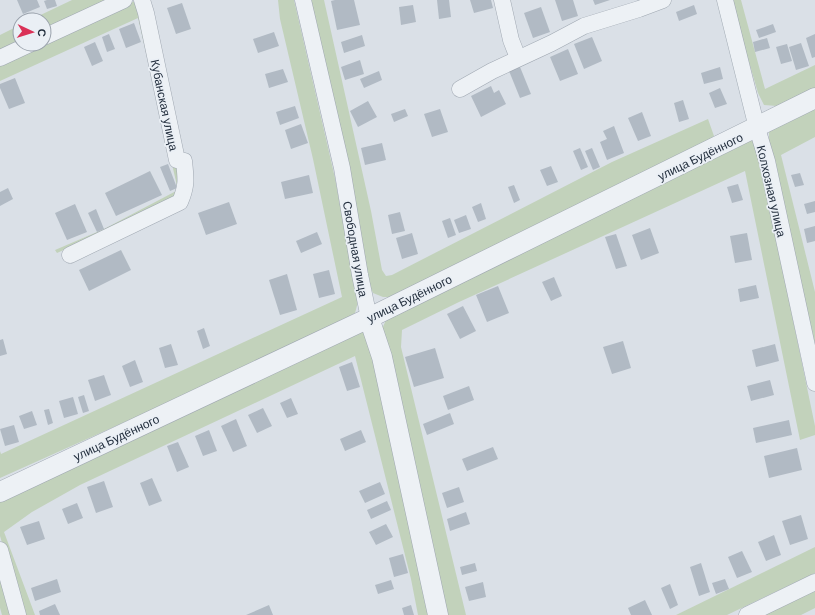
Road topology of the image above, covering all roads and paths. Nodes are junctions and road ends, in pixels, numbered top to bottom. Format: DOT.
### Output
graph roads {
  1 [pos="124,0"];
  2 [pos="142,0"];
  3 [pos="303,0"];
  4 [pos="502,0"];
  5 [pos="663,0"];
  6 [pos="725,0"];
  7 [pos="52,34"];
  8 [pos="13,52"];
  9 [pos="0,58"];
  10 [pos="518,58"];
  11 [pos="460,89"];
  12 [pos="815,98"];
  13 [pos="757,128"];
  14 [pos="70,255"];
  15 [pos="369,318"];
  16 [pos="815,383"];
  17 [pos="0,492"];
  18 [pos="0,550"];
  19 [pos="815,582"];
  20 [pos="18,615"];
  21 [pos="438,615"];
  22 [pos="747,615"];
  1 -- 7 [label="street"];
  2 -- 14 [label="street, Кубанская улица"];
  3 -- 15 [label="street, Свободная улица"];
  4 -- 10 [label="street"];
  5 -- 10 [label="street"];
  6 -- 13 [label="street, Колхозная улица"];
  8 -- 9 [label="street"];
  10 -- 11 [label="street"];
  12 -- 13 [label="street, улица Будённого"];
  13 -- 15 [label="street, улица Будённого"];
  13 -- 16 [label="street, Колхозная улица"];
  15 -- 17 [label="street, улица Будённого"];
  15 -- 21 [label="street, Свободная улица"];
  18 -- 20 [label="street"];
  19 -- 22 [label="street"];
}
